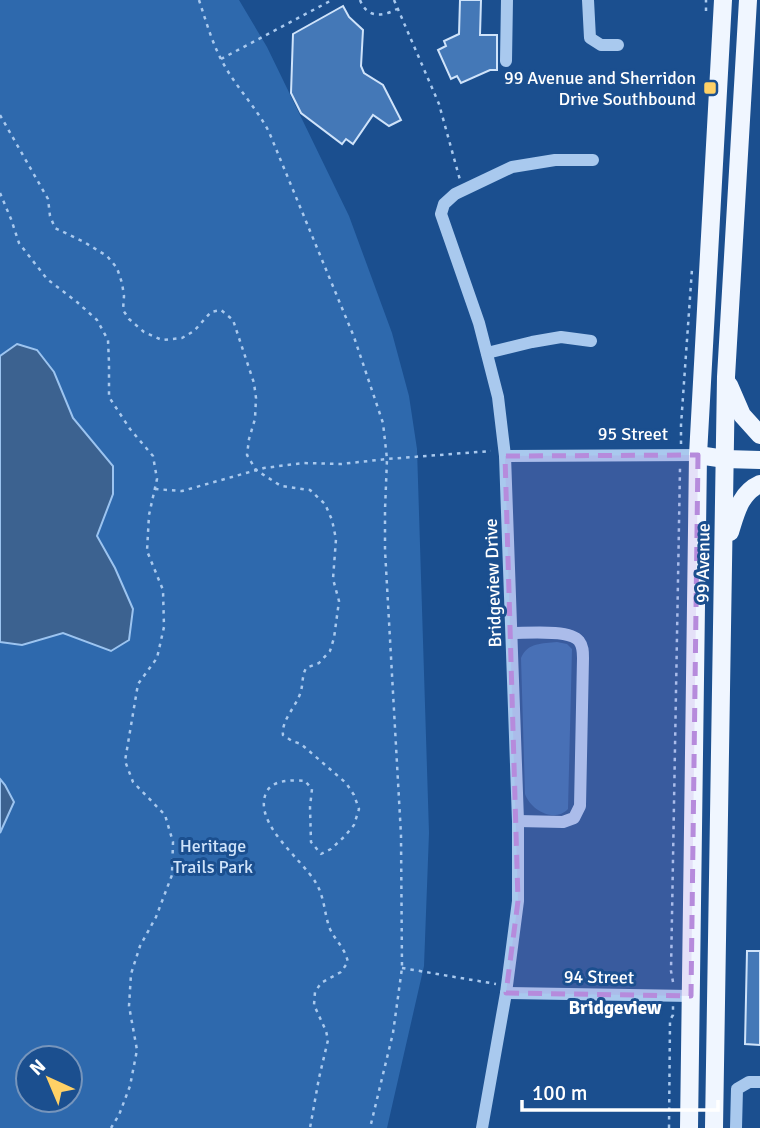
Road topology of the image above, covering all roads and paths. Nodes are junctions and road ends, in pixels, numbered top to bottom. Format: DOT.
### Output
graph roads {
  1 [pos="199,0"];
  2 [pos="332,0"];
  3 [pos="360,0"];
  4 [pos="394,0"];
  5 [pos="507,0"];
  6 [pos="588,0"];
  7 [pos="723,0"];
  8 [pos="748,0"];
  9 [pos="397,9"];
  10 [pos="618,45"];
  11 [pos="220,59"];
  12 [pos="506,61"];
  13 [pos="0,115"];
  14 [pos="593,160"];
  15 [pos="463,190"];
  16 [pos="0,193"];
  17 [pos="591,341"];
  18 [pos="487,353"];
  19 [pos="726,377"];
  20 [pos="760,435"];
  21 [pos="505,452"];
  22 [pos="698,454"];
  23 [pos="387,459"];
  24 [pos="725,459"];
  25 [pos="760,460"];
  26 [pos="256,470"];
  27 [pos="680,479"];
  28 [pos="760,484"];
  29 [pos="155,489"];
  30 [pos="724,552"];
  31 [pos="512,633"];
  32 [pos="519,821"];
  33 [pos="402,968"];
  34 [pos="674,978"];
  35 [pos="507,989"];
  36 [pos="691,996"];
  37 [pos="673,1015"];
  38 [pos="760,1082"];
  39 [pos="111,1128"];
  40 [pos="310,1128"];
  41 [pos="370,1128"];
  42 [pos="482,1128"];
  43 [pos="669,1128"];
  44 [pos="689,1128"];
  45 [pos="714,1128"];
  46 [pos="736,1128"];
  1 -- 11 [label="path"];
  2 -- 11 [label="path"];
  3 -- 9 [label="path"];
  4 -- 9 [label="path"];
  5 -- 12 [label="street"];
  6 -- 10 [label="street"];
  7 -- 22 [label="main road, 99 Avenue"];
  8 -- 19 [label="main road, 99 Avenue"];
  9 -- 15 [label="path"];
  11 -- 23 [label="path"];
  13 -- 26 [label="path"];
  14 -- 15 [label="street, Bridgeview Drive"];
  15 -- 18 [label="street, Bridgeview Drive"];
  16 -- 29 [label="path"];
  17 -- 18 [label="street"];
  18 -- 21 [label="street, Bridgeview Drive"];
  19 -- 20 [label="main road"];
  19 -- 24 [label="main road, 99 Avenue"];
  21 -- 22 [label="street, 95 Street"];
  21 -- 23 [label="path"];
  21 -- 31 [label="street, Bridgeview Drive"];
  22 -- 24 [label="main road, 95 Street"];
  22 -- 36 [label="main road, 99 Avenue"];
  23 -- 26 [label="path"];
  23 -- 33 [label="path"];
  24 -- 25 [label="main road, 95 Street"];
  24 -- 30 [label="main road, 99 Avenue"];
  26 -- 29 [label="path"];
  26 -- 40 [label="path"];
  27 -- 34 [label="path"];
  28 -- 30 [label="main road"];
  29 -- 39 [label="path"];
  30 -- 45 [label="main road, 99 Avenue"];
  31 -- 32 [label="street, Bridgeview Drive"];
  31 -- 32 [label="street"];
  32 -- 35 [label="street, Bridgeview Drive"];
  33 -- 35 [label="path"];
  33 -- 41 [label="path"];
  35 -- 36 [label="street, 94 Street"];
  35 -- 42 [label="street, Bridgeview Drive"];
  36 -- 44 [label="main road, 99 Avenue"];
  37 -- 43 [label="path"];
  38 -- 46 [label="street"];
}
